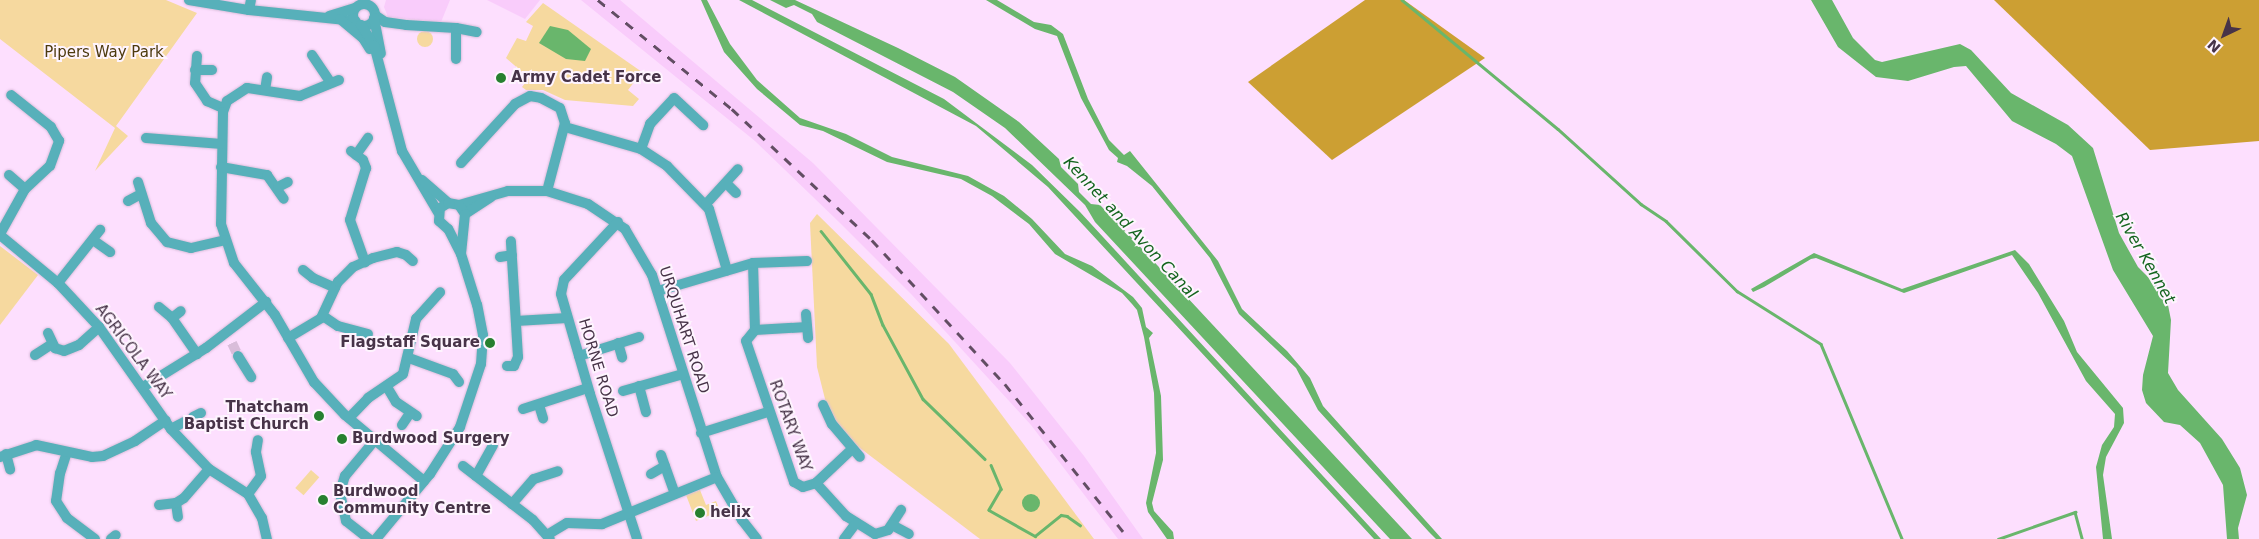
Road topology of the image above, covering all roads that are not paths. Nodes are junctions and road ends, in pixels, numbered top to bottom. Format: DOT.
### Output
graph roads {
  1 [pos="189,0"];
  2 [pos="250,5"];
  3 [pos="367,7"];
  4 [pos="334,18"];
  5 [pos="358,23"];
  6 [pos="456,28"];
  7 [pos="477,32"];
  8 [pos="312,55"];
  9 [pos="197,56"];
  10 [pos="456,59"];
  11 [pos="377,64"];
  12 [pos="195,70"];
  13 [pos="212,70"];
  14 [pos="267,77"];
  15 [pos="385,86"];
  16 [pos="265,90"];
  17 [pos="12,101"];
  18 [pos="654,101"];
  19 [pos="223,108"];
  20 [pos="663,109"];
  21 [pos="703,125"];
  22 [pos="565,127"];
  23 [pos="146,138"];
  24 [pos="368,138"];
  25 [pos="222,144"];
  26 [pos="459,148"];
  27 [pos="641,149"];
  28 [pos="221,167"];
  29 [pos="738,169"];
  30 [pos="9,175"];
  31 [pos="418,176"];
  32 [pos="138,182"];
  33 [pos="726,183"];
  34 [pos="25,189"];
  35 [pos="547,191"];
  36 [pos="736,193"];
  37 [pos="141,194"];
  38 [pos="284,199"];
  39 [pos="128,201"];
  40 [pos="448,203"];
  41 [pos="706,204"];
  42 [pos="438,212"];
  43 [pos="462,214"];
  44 [pos="618,222"];
  45 [pos="448,229"];
  46 [pos="100,230"];
  47 [pos="0,234"];
  48 [pos="93,240"];
  49 [pos="224,240"];
  50 [pos="511,241"];
  51 [pos="110,252"];
  52 [pos="460,254"];
  53 [pos="512,255"];
  54 [pos="500,257"];
  55 [pos="413,261"];
  56 [pos="807,261"];
  57 [pos="364,262"];
  58 [pos="753,263"];
  59 [pos="303,270"];
  60 [pos="727,270"];
  61 [pos="58,282"];
  62 [pos="335,288"];
  63 [pos="658,291"];
  64 [pos="440,292"];
  65 [pos="266,302"];
  66 [pos="159,307"];
  67 [pos="182,311"];
  68 [pos="806,314"];
  69 [pos="323,316"];
  70 [pos="172,318"];
  71 [pos="567,318"];
  72 [pos="516,321"];
  73 [pos="99,327"];
  74 [pos="807,327"];
  75 [pos="755,330"];
  76 [pos="48,333"];
  77 [pos="226,334"];
  78 [pos="368,334"];
  79 [pos="638,337"];
  80 [pos="288,338"];
  81 [pos="808,338"];
  82 [pos="618,343"];
  83 [pos="52,344"];
  84 [pos="232,344"];
  85 [pos="198,354"];
  86 [pos="35,355"];
  87 [pos="238,356"];
  88 [pos="579,356"];
  89 [pos="622,357"];
  90 [pos="409,358"];
  91 [pos="507,366"];
  92 [pos="683,374"];
  93 [pos="456,375"];
  94 [pos="251,377"];
  95 [pos="639,386"];
  96 [pos="143,387"];
  97 [pos="387,387"];
  98 [pos="588,388"];
  99 [pos="623,391"];
  100 [pos="539,405"];
  101 [pos="822,405"];
  102 [pos="523,409"];
  103 [pos="646,412"];
  104 [pos="768,412"];
  105 [pos="193,417"];
  106 [pos="349,418"];
  107 [pos="543,418"];
  108 [pos="168,425"];
  109 [pos="402,425"];
  110 [pos="702,433"];
  111 [pos="258,440"];
  112 [pos="375,440"];
  113 [pos="493,445"];
  114 [pos="851,450"];
  115 [pos="67,452"];
  116 [pos="662,455"];
  117 [pos="3,456"];
  118 [pos="860,457"];
  119 [pos="463,466"];
  120 [pos="665,466"];
  121 [pos="209,469"];
  122 [pos="10,470"];
  123 [pos="558,471"];
  124 [pos="651,474"];
  125 [pos="476,476"];
  126 [pos="717,477"];
  127 [pos="424,481"];
  128 [pos="816,483"];
  129 [pos="248,494"];
  130 [pos="675,494"];
  131 [pos="176,503"];
  132 [pos="512,504"];
  133 [pos="159,505"];
  134 [pos="901,510"];
  135 [pos="628,513"];
  136 [pos="178,517"];
  137 [pos="856,523"];
  138 [pos="892,525"];
  139 [pos="909,534"];
  140 [pos="548,537"];
  141 [pos="95,539"];
  142 [pos="267,539"];
  143 [pos="368,539"];
  144 [pos="376,539"];
  145 [pos="637,539"];
  146 [pos="757,539"];
  147 [pos="844,539"];
  1 -- 2 [label="street"];
  2 -- 4 [label="street"];
  3 -- 4 [label="street"];
  3 -- 5 [label="street"];
  3 -- 5 [label="street"];
  3 -- 6 [label="street"];
  3 -- 15 [label="street"];
  4 -- 5 [label="street"];
  4 -- 11 [label="street"];
  5 -- 11 [label="street"];
  6 -- 7 [label="street"];
  6 -- 10 [label="street"];
  8 -- 16 [label="street"];
  9 -- 12 [label="street"];
  11 -- 15 [label="street"];
  12 -- 13 [label="street"];
  12 -- 19 [label="street"];
  14 -- 16 [label="street"];
  15 -- 31 [label="street"];
  16 -- 19 [label="street"];
  17 -- 34 [label="street"];
  18 -- 20 [label="street"];
  19 -- 25 [label="street"];
  20 -- 21 [label="street"];
  20 -- 27 [label="street"];
  22 -- 26 [label="street"];
  22 -- 27 [label="street"];
  22 -- 35 [label="street"];
  23 -- 25 [label="street"];
  24 -- 57 [label="street"];
  25 -- 28 [label="street"];
  27 -- 41 [label="street"];
  28 -- 38 [label="street"];
  28 -- 49 [label="street"];
  29 -- 33 [label="street"];
  30 -- 34 [label="street"];
  31 -- 40 [label="street"];
  31 -- 42 [label="street"];
  32 -- 37 [label="street"];
  33 -- 36 [label="street"];
  33 -- 41 [label="street"];
  34 -- 47 [label="street"];
  35 -- 43 [label="street, URQUHART ROAD"];
  35 -- 44 [label="street, URQUHART ROAD"];
  37 -- 39 [label="street"];
  37 -- 49 [label="street"];
  40 -- 42 [label="street"];
  40 -- 43 [label="street"];
  41 -- 60 [label="street"];
  42 -- 45 [label="street"];
  43 -- 45 [label="street"];
  43 -- 52 [label="street"];
  44 -- 63 [label="street, URQUHART ROAD"];
  44 -- 71 [label="street, HORNE ROAD"];
  45 -- 52 [label="street"];
  46 -- 48 [label="street"];
  47 -- 61 [label="street, AGRICOLA WAY"];
  48 -- 51 [label="street"];
  48 -- 61 [label="street"];
  49 -- 65 [label="street"];
  50 -- 53 [label="street"];
  52 -- 127 [label="street"];
  53 -- 54 [label="street"];
  53 -- 72 [label="street"];
  55 -- 57 [label="street"];
  56 -- 58 [label="street"];
  57 -- 62 [label="street"];
  58 -- 60 [label="street"];
  58 -- 75 [label="street, ROTARY WAY"];
  59 -- 62 [label="street"];
  60 -- 63 [label="street"];
  61 -- 73 [label="street, AGRICOLA WAY"];
  62 -- 69 [label="street"];
  63 -- 92 [label="street, URQUHART ROAD"];
  64 -- 90 [label="street"];
  65 -- 77 [label="street"];
  65 -- 80 [label="street"];
  66 -- 70 [label="street"];
  67 -- 70 [label="street"];
  68 -- 74 [label="street"];
  69 -- 78 [label="street"];
  69 -- 80 [label="street"];
  70 -- 85 [label="street"];
  71 -- 72 [label="street"];
  71 -- 88 [label="street, HORNE ROAD"];
  72 -- 91 [label="street"];
  73 -- 83 [label="street"];
  73 -- 96 [label="street, AGRICOLA WAY"];
  74 -- 75 [label="street"];
  74 -- 81 [label="street"];
  75 -- 104 [label="street, ROTARY WAY"];
  76 -- 83 [label="street"];
  77 -- 84 [label="street"];
  77 -- 85 [label="street"];
  79 -- 82 [label="street"];
  80 -- 106 [label="street"];
  82 -- 88 [label="street"];
  82 -- 89 [label="street"];
  83 -- 86 [label="street"];
  85 -- 96 [label="street"];
  87 -- 94 [label="street"];
  88 -- 98 [label="street, HORNE ROAD"];
  90 -- 93 [label="street"];
  90 -- 97 [label="street"];
  92 -- 95 [label="street"];
  92 -- 110 [label="street, URQUHART ROAD"];
  95 -- 99 [label="street"];
  95 -- 103 [label="street"];
  96 -- 108 [label="street, AGRICOLA WAY"];
  97 -- 106 [label="street"];
  97 -- 109 [label="street"];
  98 -- 100 [label="street"];
  98 -- 135 [label="street, HORNE ROAD"];
  100 -- 102 [label="street"];
  100 -- 107 [label="street"];
  101 -- 114 [label="street"];
  104 -- 110 [label="street"];
  104 -- 128 [label="street, ROTARY WAY"];
  105 -- 108 [label="street"];
  106 -- 112 [label="street"];
  108 -- 115 [label="street"];
  108 -- 121 [label="street, AGRICOLA WAY"];
  110 -- 126 [label="street, URQUHART ROAD"];
  111 -- 129 [label="street"];
  112 -- 127 [label="street"];
  112 -- 143 [label="street"];
  113 -- 125 [label="street"];
  114 -- 118 [label="street"];
  114 -- 128 [label="street"];
  115 -- 117 [label="street"];
  115 -- 141 [label="street"];
  116 -- 120 [label="street"];
  117 -- 122 [label="street"];
  119 -- 125 [label="street"];
  120 -- 124 [label="street"];
  120 -- 130 [label="street"];
  121 -- 129 [label="street, AGRICOLA WAY"];
  121 -- 131 [label="street"];
  123 -- 132 [label="street"];
  125 -- 132 [label="street"];
  126 -- 130 [label="street"];
  126 -- 146 [label="street, URQUHART ROAD"];
  127 -- 144 [label="street"];
  128 -- 137 [label="street, ROTARY WAY"];
  129 -- 142 [label="street, AGRICOLA WAY"];
  130 -- 135 [label="street"];
  131 -- 133 [label="street"];
  131 -- 136 [label="street"];
  132 -- 140 [label="street"];
  134 -- 138 [label="street"];
  135 -- 140 [label="street"];
  135 -- 145 [label="street, HORNE ROAD"];
  137 -- 138 [label="street, ROTARY WAY"];
  137 -- 147 [label="street"];
  138 -- 139 [label="street"];
}
